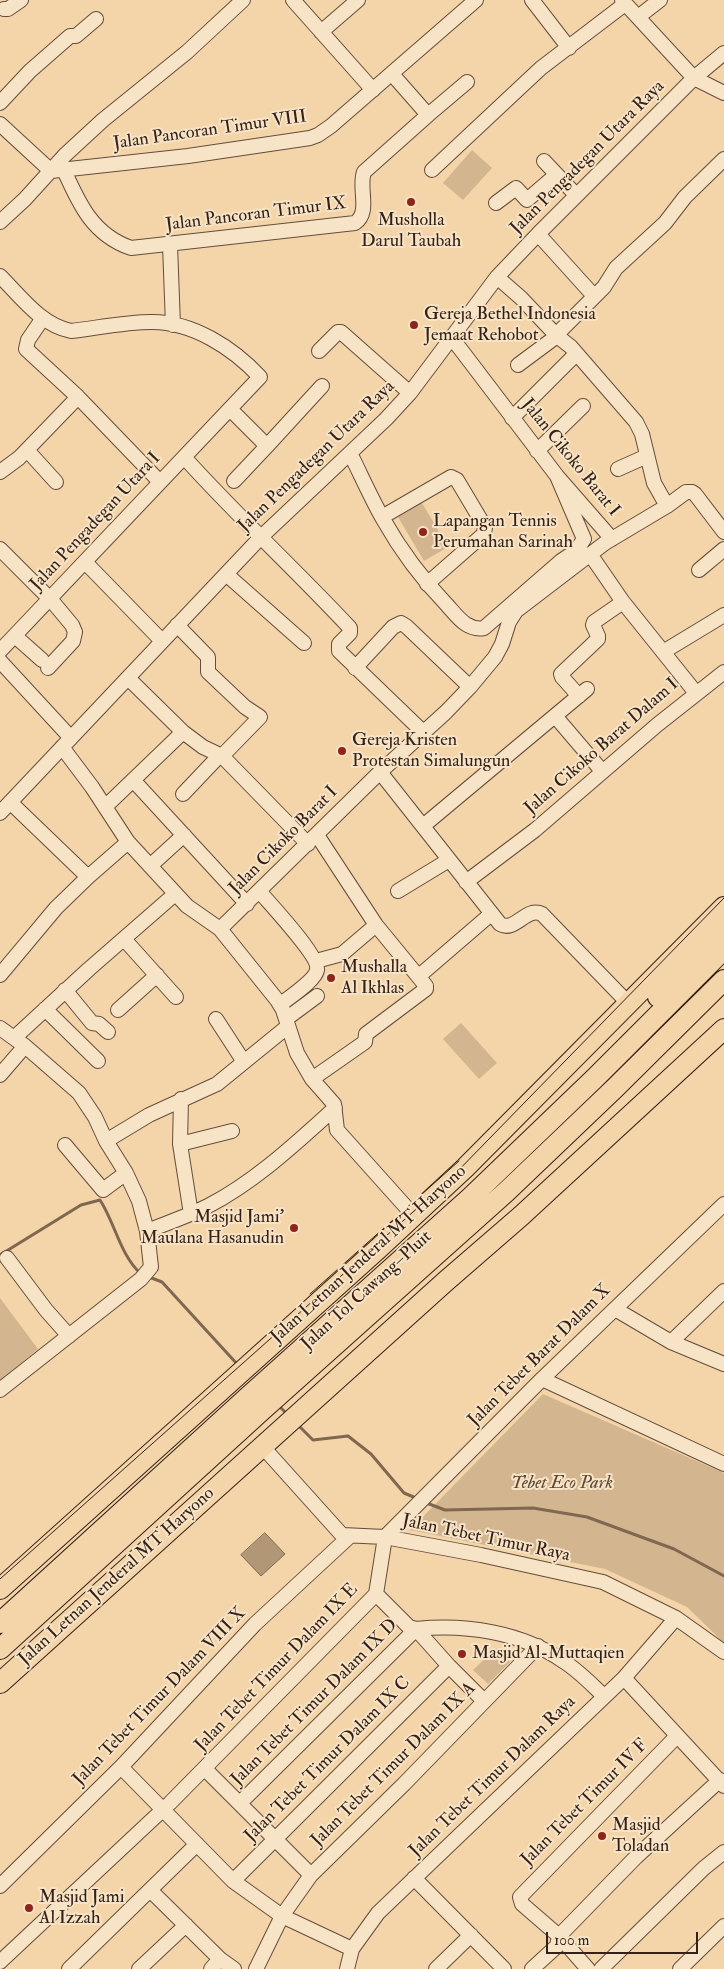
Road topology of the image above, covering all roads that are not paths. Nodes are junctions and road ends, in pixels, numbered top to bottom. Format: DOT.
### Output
graph roads {
  1 [pos="21,0"];
  2 [pos="243,0"];
  3 [pos="293,0"];
  4 [pos="358,0"];
  5 [pos="532,0"];
  6 [pos="660,0"];
  7 [pos="624,2"];
  8 [pos="466,3"];
  9 [pos="1,8"];
  10 [pos="638,17"];
  11 [pos="96,19"];
  12 [pos="321,32"];
  13 [pos="569,48"];
  14 [pos="724,53"];
  15 [pos="392,74"];
  16 [pos="694,78"];
  17 [pos="468,82"];
  18 [pos="373,90"];
  19 [pos="724,93"];
  20 [pos="0,103"];
  21 [pos="428,115"];
  22 [pos="0,124"];
  23 [pos="724,159"];
  24 [pos="544,161"];
  25 [pos="57,170"];
  26 [pos="432,170"];
  27 [pos="556,175"];
  28 [pos="576,195"];
  29 [pos="496,203"];
  30 [pos="0,222"];
  31 [pos="538,234"];
  32 [pos="170,245"];
  33 [pos="0,276"];
  34 [pos="497,277"];
  35 [pos="594,296"];
  36 [pos="42,318"];
  37 [pos="173,325"];
  38 [pos="556,335"];
  39 [pos="452,338"];
  40 [pos="320,351"];
  41 [pos="576,354"];
  42 [pos="518,366"];
  43 [pos="322,386"];
  44 [pos="410,393"];
  45 [pos="78,398"];
  46 [pos="584,406"];
  47 [pos="230,409"];
  48 [pos="512,418"];
  49 [pos="267,446"];
  50 [pos="27,450"];
  51 [pos="537,451"];
  52 [pos="350,453"];
  53 [pos="647,456"];
  54 [pos="184,457"];
  55 [pos="618,469"];
  56 [pos="0,472"];
  57 [pos="556,476"];
  58 [pos="234,481"];
  59 [pos="56,482"];
  60 [pos="160,482"];
  61 [pos="667,506"];
  62 [pos="382,517"];
  63 [pos="724,532"];
  64 [pos="261,537"];
  65 [pos="612,539"];
  66 [pos="0,549"];
  67 [pos="724,549"];
  68 [pos="590,554"];
  69 [pos="85,562"];
  70 [pos="699,570"];
  71 [pos="226,574"];
  72 [pos="427,584"];
  73 [pos="50,599"];
  74 [pos="623,602"];
  75 [pos="724,615"];
  76 [pos="177,625"];
  77 [pos="15,636"];
  78 [pos="162,641"];
  79 [pos="304,643"];
  80 [pos="0,651"];
  81 [pos="663,652"];
  82 [pos="0,661"];
  83 [pos="355,668"];
  84 [pos="724,672"];
  85 [pos="128,678"];
  86 [pos="470,687"];
  87 [pos="696,692"];
  88 [pos="555,716"];
  89 [pos="183,732"];
  90 [pos="423,732"];
  91 [pos="67,742"];
  92 [pos="221,755"];
  93 [pos="602,771"];
  94 [pos="380,772"];
  95 [pos="133,780"];
  96 [pos="183,794"];
  97 [pos="10,802"];
  98 [pos="105,807"];
  99 [pos="0,813"];
  100 [pos="422,826"];
  101 [pos="184,835"];
  102 [pos="313,840"];
  103 [pos="128,842"];
  104 [pos="449,860"];
  105 [pos="150,866"];
  106 [pos="88,877"];
  107 [pos="466,882"];
  108 [pos="398,891"];
  109 [pos="260,892"];
  110 [pos="175,894"];
  111 [pos="247,904"];
  112 [pos="724,907"];
  113 [pos="491,914"];
  114 [pos="376,925"];
  115 [pos="724,925"];
  116 [pos="220,929"];
  117 [pos="124,939"];
  118 [pos="724,949"];
  119 [pos="316,961"];
  120 [pos="0,975"];
  121 [pos="157,975"];
  122 [pos="419,976"];
  123 [pos="724,980"];
  124 [pos="66,990"];
  125 [pos="317,996"];
  126 [pos="724,996"];
  127 [pos="176,997"];
  128 [pos="628,1003"];
  129 [pos="280,1004"];
  130 [pos="45,1009"];
  131 [pos="118,1010"];
  132 [pos="216,1019"];
  133 [pos="286,1023"];
  134 [pos="0,1028"];
  135 [pos="724,1029"];
  136 [pos="108,1032"];
  137 [pos="20,1042"];
  138 [pos="98,1061"];
  139 [pos="244,1062"];
  140 [pos="0,1075"];
  141 [pos="312,1078"];
  142 [pos="595,1078"];
  143 [pos="616,1088"];
  144 [pos="181,1099"];
  145 [pos="336,1108"];
  146 [pos="232,1132"];
  147 [pos="106,1141"];
  148 [pos="180,1144"];
  149 [pos="65,1145"];
  150 [pos="126,1174"];
  151 [pos="724,1204"];
  152 [pos="191,1214"];
  153 [pos="414,1216"];
  154 [pos="147,1231"];
  155 [pos="7,1258"];
  156 [pos="724,1290"];
  157 [pos="615,1309"];
  158 [pos="70,1336"];
  159 [pos="670,1342"];
  160 [pos="724,1364"];
  161 [pos="284,1378"];
  162 [pos="542,1379"];
  163 [pos="0,1390"];
  164 [pos="254,1404"];
  165 [pos="262,1446"];
  166 [pos="724,1464"];
  167 [pos="350,1536"];
  168 [pos="385,1537"];
  169 [pos="0,1588"];
  170 [pos="376,1594"];
  171 [pos="676,1618"];
  172 [pos="0,1623"];
  173 [pos="416,1629"];
  174 [pos="538,1646"];
  175 [pos="0,1649"];
  176 [pos="724,1652"];
  177 [pos="449,1666"];
  178 [pos="624,1678"];
  179 [pos="3,1683"];
  180 [pos="604,1696"];
  181 [pos="484,1701"];
  182 [pos="678,1736"];
  183 [pos="121,1767"];
  184 [pos="205,1768"];
  185 [pos="722,1783"];
  186 [pos="240,1803"];
  187 [pos="163,1809"];
  188 [pos="276,1839"];
  189 [pos="197,1844"];
  190 [pos="724,1852"];
  191 [pos="311,1875"];
  192 [pos="414,1878"];
  193 [pos="233,1881"];
  194 [pos="0,1886"];
  195 [pos="150,1890"];
  196 [pos="282,1916"];
  197 [pos="186,1924"];
  198 [pos="724,1926"];
  199 [pos="471,1935"];
  200 [pos="559,1936"];
  201 [pos="352,1949"];
  202 [pos="0,1962"];
  203 [pos="215,1964"];
  204 [pos="69,1969"];
  205 [pos="139,1969"];
  206 [pos="234,1969"];
  207 [pos="256,1969"];
  208 [pos="347,1969"];
  209 [pos="436,1969"];
  210 [pos="504,1969"];
  211 [pos="532,1969"];
  212 [pos="588,1969"];
  213 [pos="600,1969"];
  214 [pos="680,1969"];
  1 -- 9 [label="street"];
  2 -- 25 [label="street"];
  3 -- 12 [label="street"];
  4 -- 12 [label="street"];
  5 -- 13 [label="street"];
  6 -- 10 [label="street"];
  7 -- 10 [label="street"];
  7 -- 13 [label="street"];
  8 -- 15 [label="street, Jalan Pancoran Timur VIII"];
  10 -- 16 [label="street"];
  11 -- 20 [label="street"];
  12 -- 18 [label="street"];
  13 -- 26 [label="street"];
  14 -- 16 [label="street, Jalan Pengadegan Utara Raya"];
  15 -- 18 [label="street, Jalan Pancoran Timur VIII"];
  15 -- 21 [label="street"];
  16 -- 19 [label="street"];
  16 -- 28 [label="street, Jalan Pengadegan Utara Raya"];
  17 -- 21 [label="street, Jalan Pancoran Timur IX"];
  18 -- 25 [label="street, Jalan Pancoran Timur VIII"];
  21 -- 32 [label="street, Jalan Pancoran Timur IX"];
  22 -- 25 [label="street"];
  23 -- 35 [label="street"];
  24 -- 27 [label="street"];
  25 -- 30 [label="street"];
  25 -- 32 [label="street, Jalan Pancoran Timur IX"];
  27 -- 28 [label="street"];
  27 -- 29 [label="street"];
  28 -- 31 [label="street, Jalan Pengadegan Utara Raya"];
  31 -- 34 [label="street, Jalan Pengadegan Utara Raya"];
  31 -- 35 [label="street"];
  32 -- 37 [label="street"];
  33 -- 36 [label="street"];
  34 -- 38 [label="street"];
  34 -- 39 [label="street, Jalan Pengadegan Utara Raya"];
  35 -- 38 [label="street"];
  36 -- 37 [label="street"];
  36 -- 45 [label="street"];
  37 -- 47 [label="street"];
  38 -- 41 [label="street"];
  38 -- 42 [label="street"];
  39 -- 44 [label="street, Jalan Pengadegan Utara Raya"];
  39 -- 48 [label="street, Jalan Cikoko Barat I"];
  40 -- 44 [label="street"];
  41 -- 48 [label="street"];
  41 -- 53 [label="street"];
  43 -- 49 [label="street"];
  44 -- 52 [label="street, Jalan Pengadegan Utara Raya"];
  45 -- 50 [label="street"];
  45 -- 60 [label="street"];
  46 -- 51 [label="street"];
  47 -- 49 [label="street"];
  47 -- 54 [label="street"];
  48 -- 51 [label="street, Jalan Cikoko Barat I"];
  49 -- 58 [label="street"];
  50 -- 56 [label="street"];
  50 -- 59 [label="street"];
  51 -- 57 [label="street, Jalan Cikoko Barat I"];
  52 -- 62 [label="street"];
  52 -- 64 [label="street, Jalan Pengadegan Utara Raya"];
  53 -- 55 [label="street"];
  53 -- 61 [label="street"];
  54 -- 60 [label="street, Jalan Pengadegan Utara I"];
  54 -- 64 [label="street, Jalan Pengadegan Utara I"];
  57 -- 65 [label="street, Jalan Cikoko Barat I"];
  57 -- 72 [label="street"];
  60 -- 69 [label="street, Jalan Pengadegan Utara I"];
  61 -- 63 [label="street"];
  61 -- 65 [label="street"];
  62 -- 72 [label="street"];
  62 -- 72 [label="street"];
  64 -- 71 [label="street, Jalan Pengadegan Utara Raya"];
  64 -- 83 [label="street, Jalan Pengadegan Utara I"];
  65 -- 68 [label="street, Jalan Cikoko Barat I"];
  66 -- 73 [label="street"];
  67 -- 70 [label="street"];
  68 -- 74 [label="street, Jalan Cikoko Barat Dalam I"];
  68 -- 86 [label="street, Jalan Cikoko Barat I"];
  69 -- 73 [label="street, Jalan Pengadegan Utara I"];
  69 -- 78 [label="street"];
  71 -- 76 [label="street, Jalan Pengadegan Utara Raya"];
  71 -- 79 [label="street"];
  73 -- 77 [label="street, Jalan Pengadegan Utara I"];
  73 -- 77 [label="street"];
  74 -- 81 [label="street, Jalan Cikoko Barat Dalam I"];
  74 -- 88 [label="street"];
  75 -- 81 [label="street"];
  76 -- 78 [label="street, Jalan Pengadegan Utara Raya"];
  76 -- 92 [label="street"];
  77 -- 80 [label="street, Jalan Pengadegan Utara I"];
  78 -- 85 [label="street, Jalan Pengadegan Utara Raya"];
  81 -- 87 [label="street, Jalan Cikoko Barat Dalam I"];
  82 -- 91 [label="street"];
  83 -- 86 [label="street"];
  83 -- 90 [label="street"];
  84 -- 87 [label="street"];
  85 -- 89 [label="street"];
  85 -- 91 [label="street, Jalan Pengadegan Utara Raya"];
  86 -- 90 [label="street, Jalan Cikoko Barat I"];
  87 -- 93 [label="street, Jalan Cikoko Barat Dalam I"];
  88 -- 93 [label="street"];
  88 -- 100 [label="street"];
  89 -- 92 [label="street"];
  89 -- 95 [label="street"];
  90 -- 94 [label="street, Jalan Cikoko Barat I"];
  91 -- 97 [label="street, Jalan Pengadegan Utara Raya"];
  91 -- 98 [label="street"];
  92 -- 96 [label="street"];
  92 -- 102 [label="street"];
  93 -- 107 [label="street, Jalan Cikoko Barat Dalam I"];
  94 -- 100 [label="street"];
  94 -- 102 [label="street, Jalan Cikoko Barat I"];
  95 -- 98 [label="street"];
  95 -- 101 [label="street"];
  97 -- 99 [label="street, Jalan Pengadegan Utara Raya"];
  97 -- 106 [label="street"];
  98 -- 103 [label="street"];
  100 -- 104 [label="street"];
  101 -- 105 [label="street"];
  101 -- 111 [label="street"];
  102 -- 109 [label="street, Jalan Cikoko Barat I"];
  102 -- 114 [label="street"];
  103 -- 105 [label="street"];
  103 -- 106 [label="street"];
  104 -- 107 [label="street"];
  104 -- 108 [label="street"];
  105 -- 110 [label="street"];
  106 -- 120 [label="street"];
  107 -- 113 [label="street"];
  109 -- 111 [label="street, Jalan Cikoko Barat I"];
  109 -- 119 [label="street"];
  110 -- 116 [label="street"];
  110 -- 117 [label="street"];
  111 -- 116 [label="street, Jalan Cikoko Barat I"];
  112 -- 128 [label="highway, Jalan Letnan Jenderal MT Haryono"];
  113 -- 122 [label="street"];
  113 -- 128 [label="street"];
  114 -- 119 [label="street"];
  114 -- 122 [label="street"];
  115 -- 142 [label="highway"];
  116 -- 129 [label="street"];
  117 -- 121 [label="street"];
  117 -- 124 [label="street"];
  118 -- 142 [label="highway, Jalan Tol Cawang–Pluit"];
  119 -- 129 [label="street"];
  121 -- 127 [label="street"];
  121 -- 131 [label="street"];
  122 -- 141 [label="street"];
  123 -- 143 [label="highway, Jalan Tol Cawang–Pluit"];
  124 -- 130 [label="street"];
  124 -- 136 [label="street"];
  125 -- 133 [label="street"];
  126 -- 143 [label="highway"];
  128 -- 153 [label="highway, Jalan Letnan Jenderal MT Haryono"];
  129 -- 133 [label="street"];
  130 -- 137 [label="street"];
  130 -- 138 [label="street"];
  132 -- 139 [label="street"];
  133 -- 139 [label="street"];
  133 -- 141 [label="street"];
  134 -- 137 [label="street"];
  135 -- 165 [label="highway, Jalan Letnan Jenderal MT Haryono"];
  137 -- 140 [label="street"];
  137 -- 147 [label="street"];
  139 -- 144 [label="street"];
  141 -- 145 [label="street"];
  142 -- 161 [label="highway, Jalan Tol Cawang–Pluit"];
  143 -- 161 [label="highway, Jalan Tol Cawang–Pluit"];
  144 -- 147 [label="street"];
  144 -- 148 [label="street"];
  145 -- 152 [label="street"];
  145 -- 153 [label="street"];
  146 -- 148 [label="street"];
  147 -- 150 [label="street"];
  148 -- 152 [label="street"];
  149 -- 150 [label="street"];
  150 -- 154 [label="street"];
  151 -- 157 [label="street, Jalan Tebet Barat Dalam X"];
  152 -- 154 [label="street"];
  153 -- 169 [label="highway, Jalan Letnan Jenderal MT Haryono"];
  154 -- 158 [label="street"];
  155 -- 158 [label="street"];
  156 -- 159 [label="street"];
  157 -- 159 [label="street"];
  157 -- 162 [label="street, Jalan Tebet Barat Dalam X"];
  158 -- 163 [label="street"];
  159 -- 160 [label="street"];
  161 -- 164 [label="highway, Jalan Tol Cawang–Pluit"];
  162 -- 166 [label="street"];
  162 -- 168 [label="street, Jalan Tebet Barat Dalam X"];
  164 -- 172 [label="highway, Jalan Tol Cawang–Pluit"];
  164 -- 175 [label="highway, Jalan Tol Cawang–Pluit"];
  165 -- 167 [label="street, Jalan Tebet Timur Raya"];
  165 -- 179 [label="highway, Jalan Letnan Jenderal MT Haryono"];
  167 -- 168 [label="street, Jalan Tebet Timur Raya"];
  167 -- 183 [label="street, Jalan Tebet Timur Dalam VIII X"];
  168 -- 170 [label="street, Jalan Tebet Timur Dalam IX E"];
  168 -- 171 [label="street, Jalan Tebet Timur Raya"];
  170 -- 173 [label="street"];
  170 -- 184 [label="street, Jalan Tebet Timur Dalam IX E"];
  171 -- 176 [label="street, Jalan Tebet Timur Raya"];
  171 -- 178 [label="street, Jalan Tebet Timur Dalam Raya"];
  173 -- 174 [label="street"];
  173 -- 177 [label="street"];
  173 -- 186 [label="street, Jalan Tebet Timur Dalam IX D"];
  174 -- 180 [label="street"];
  174 -- 181 [label="street, Jalan Tebet Timur Dalam IX A"];
  177 -- 181 [label="street"];
  177 -- 188 [label="street, Jalan Tebet Timur Dalam IX C"];
  178 -- 180 [label="street, Jalan Tebet Timur Dalam Raya"];
  178 -- 182 [label="street"];
  180 -- 192 [label="street, Jalan Tebet Timur Dalam Raya"];
  181 -- 191 [label="street, Jalan Tebet Timur Dalam IX A"];
  182 -- 185 [label="street"];
  182 -- 200 [label="street, Jalan Tebet Timur IV F"];
  183 -- 187 [label="street"];
  183 -- 194 [label="street, Jalan Tebet Timur Dalam VIII X"];
  184 -- 186 [label="street"];
  184 -- 187 [label="street, Jalan Tebet Timur Dalam IX E"];
  185 -- 200 [label="street"];
  186 -- 188 [label="street"];
  187 -- 189 [label="street"];
  187 -- 202 [label="street, Jalan Tebet Timur Dalam IX E"];
  188 -- 191 [label="street"];
  188 -- 193 [label="street, Jalan Tebet Timur Dalam IX C"];
  189 -- 193 [label="street"];
  189 -- 195 [label="street"];
  190 -- 213 [label="street"];
  191 -- 196 [label="street, Jalan Tebet Timur Dalam IX A"];
  192 -- 199 [label="street"];
  192 -- 201 [label="street, Jalan Tebet Timur Dalam Raya"];
  193 -- 196 [label="street"];
  195 -- 197 [label="street"];
  195 -- 204 [label="street"];
  196 -- 201 [label="street"];
  196 -- 207 [label="street, Jalan Tebet Timur Dalam IX A"];
  197 -- 203 [label="street"];
  197 -- 205 [label="street"];
  198 -- 214 [label="street"];
  199 -- 209 [label="street"];
  199 -- 210 [label="street"];
  200 -- 211 [label="street"];
  200 -- 212 [label="street"];
  201 -- 208 [label="street, Jalan Tebet Timur Dalam Raya"];
  203 -- 206 [label="street"];
}
